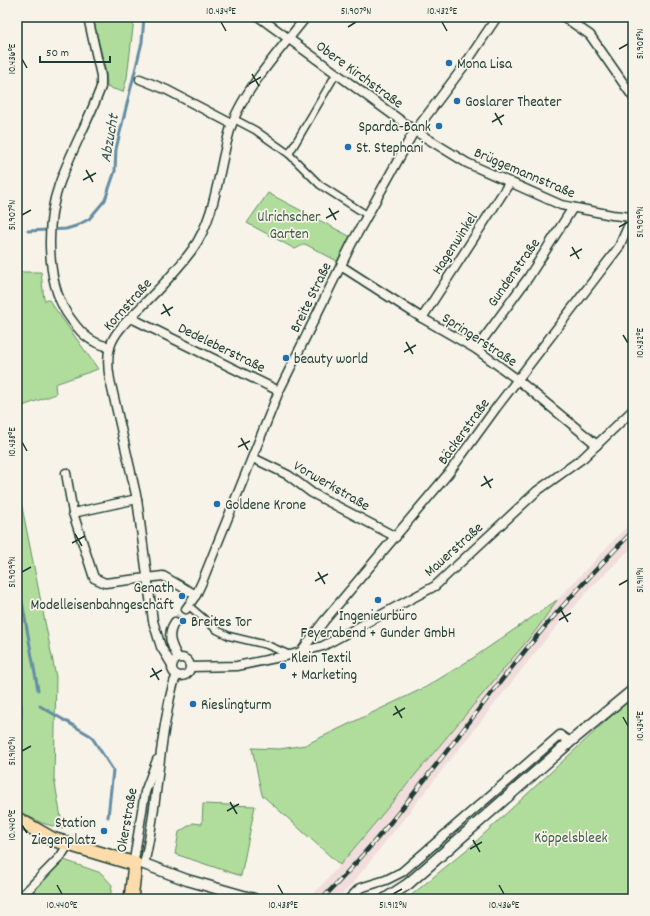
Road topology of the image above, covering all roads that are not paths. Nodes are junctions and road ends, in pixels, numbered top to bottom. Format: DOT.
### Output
graph roads {
  1 [pos="88,17"];
  2 [pos="259,17"];
  3 [pos="306,17"];
  4 [pos="497,17"];
  5 [pos="564,17"];
  6 [pos="288,38"];
  7 [pos="336,74"];
  8 [pos="140,80"];
  9 [pos="633,97"];
  10 [pos="233,121"];
  11 [pos="415,131"];
  12 [pos="289,154"];
  13 [pos="510,182"];
  14 [pos="572,209"];
  15 [pos="367,215"];
  16 [pos="632,216"];
  17 [pos="340,266"];
  18 [pos="131,318"];
  19 [pos="422,318"];
  20 [pos="110,347"];
  21 [pos="476,349"];
  22 [pos="518,380"];
  23 [pos="279,391"];
  24 [pos="633,410"];
  25 [pos="597,445"];
  26 [pos="253,458"];
  27 [pos="66,473"];
  28 [pos="137,499"];
  29 [pos="73,513"];
  30 [pos="396,537"];
  31 [pos="148,578"];
  32 [pos="196,595"];
  33 [pos="188,608"];
  34 [pos="175,622"];
  35 [pos="300,653"];
  36 [pos="290,655"];
  37 [pos="178,658"];
  38 [pos="172,665"];
  39 [pos="191,667"];
  40 [pos="176,675"];
  41 [pos="633,690"];
  42 [pos="570,742"];
  43 [pos="161,748"];
  44 [pos="17,819"];
  45 [pos="69,843"];
  46 [pos="139,864"];
  47 [pos="350,898"];
  48 [pos="19,899"];
  49 [pos="131,899"];
  50 [pos="136,899"];
  51 [pos="254,899"];
  52 [pos="385,899"];
  1 -- 20 [label="street"];
  2 -- 6 [label="street, Obere Kirchstraße"];
  3 -- 6 [label="street, Kornstraße"];
  4 -- 11 [label="street, Breite Straße"];
  5 -- 9 [label="street"];
  6 -- 7 [label="street, Obere Kirchstraße"];
  6 -- 10 [label="street, Kornstraße"];
  7 -- 11 [label="street, Obere Kirchstraße"];
  7 -- 12 [label="street"];
  8 -- 10 [label="street"];
  10 -- 12 [label="street"];
  10 -- 18 [label="street, Kornstraße"];
  11 -- 13 [label="street, Brüggemannstraße"];
  11 -- 15 [label="street, Breite Straße"];
  12 -- 15 [label="street"];
  13 -- 14 [label="street, Brüggemannstraße"];
  13 -- 19 [label="street, Hagenwinkel"];
  14 -- 16 [label="street, Brüggemannstraße"];
  14 -- 21 [label="street, Gundenstraße"];
  15 -- 17 [label="street, Breite Straße"];
  16 -- 22 [label="street, Bäckerstraße"];
  17 -- 19 [label="street, Springerstraße"];
  17 -- 23 [label="street, Breite Straße"];
  18 -- 20 [label="street, Kornstraße"];
  18 -- 23 [label="street, Dedeleberstraße"];
  19 -- 21 [label="street, Springerstraße"];
  20 -- 28 [label="street, Kornstraße"];
  21 -- 22 [label="street, Springerstraße"];
  22 -- 25 [label="street, Springerstraße"];
  22 -- 30 [label="street, Bäckerstraße"];
  23 -- 26 [label="street, Breite Straße"];
  24 -- 25 [label="street, Mauerstraße"];
  25 -- 35 [label="street, Mauerstraße"];
  26 -- 30 [label="street, Vorwerkstraße"];
  26 -- 32 [label="street, Breite Straße"];
  27 -- 29 [label="street"];
  28 -- 29 [label="street"];
  28 -- 31 [label="street, Kornstraße"];
  29 -- 31 [label="street"];
  30 -- 35 [label="street, Bäckerstraße"];
  31 -- 32 [label="street"];
  31 -- 38 [label="street, Kornstraße"];
  32 -- 33 [label="street, Breite Straße"];
  33 -- 36 [label="street"];
  34 -- 37 [label="street"];
  35 -- 36 [label="street, Mauerstraße"];
  36 -- 39 [label="street, Mauerstraße"];
  37 -- 38 [label="street"];
  37 -- 39 [label="street"];
  38 -- 40 [label="street"];
  39 -- 40 [label="street"];
  40 -- 43 [label="street, Okerstraße"];
  41 -- 42 [label="street"];
  42 -- 47 [label="street"];
  42 -- 52 [label="street"];
  43 -- 46 [label="street, Okerstraße"];
  43 -- 46 [label="street, Okerstraße"];
  44 -- 45 [label="main road"];
  45 -- 46 [label="main road"];
  45 -- 48 [label="street"];
  46 -- 49 [label="main road, Okerstraße"];
  46 -- 50 [label="main road, Okerstraße"];
  46 -- 51 [label="street"];
}
